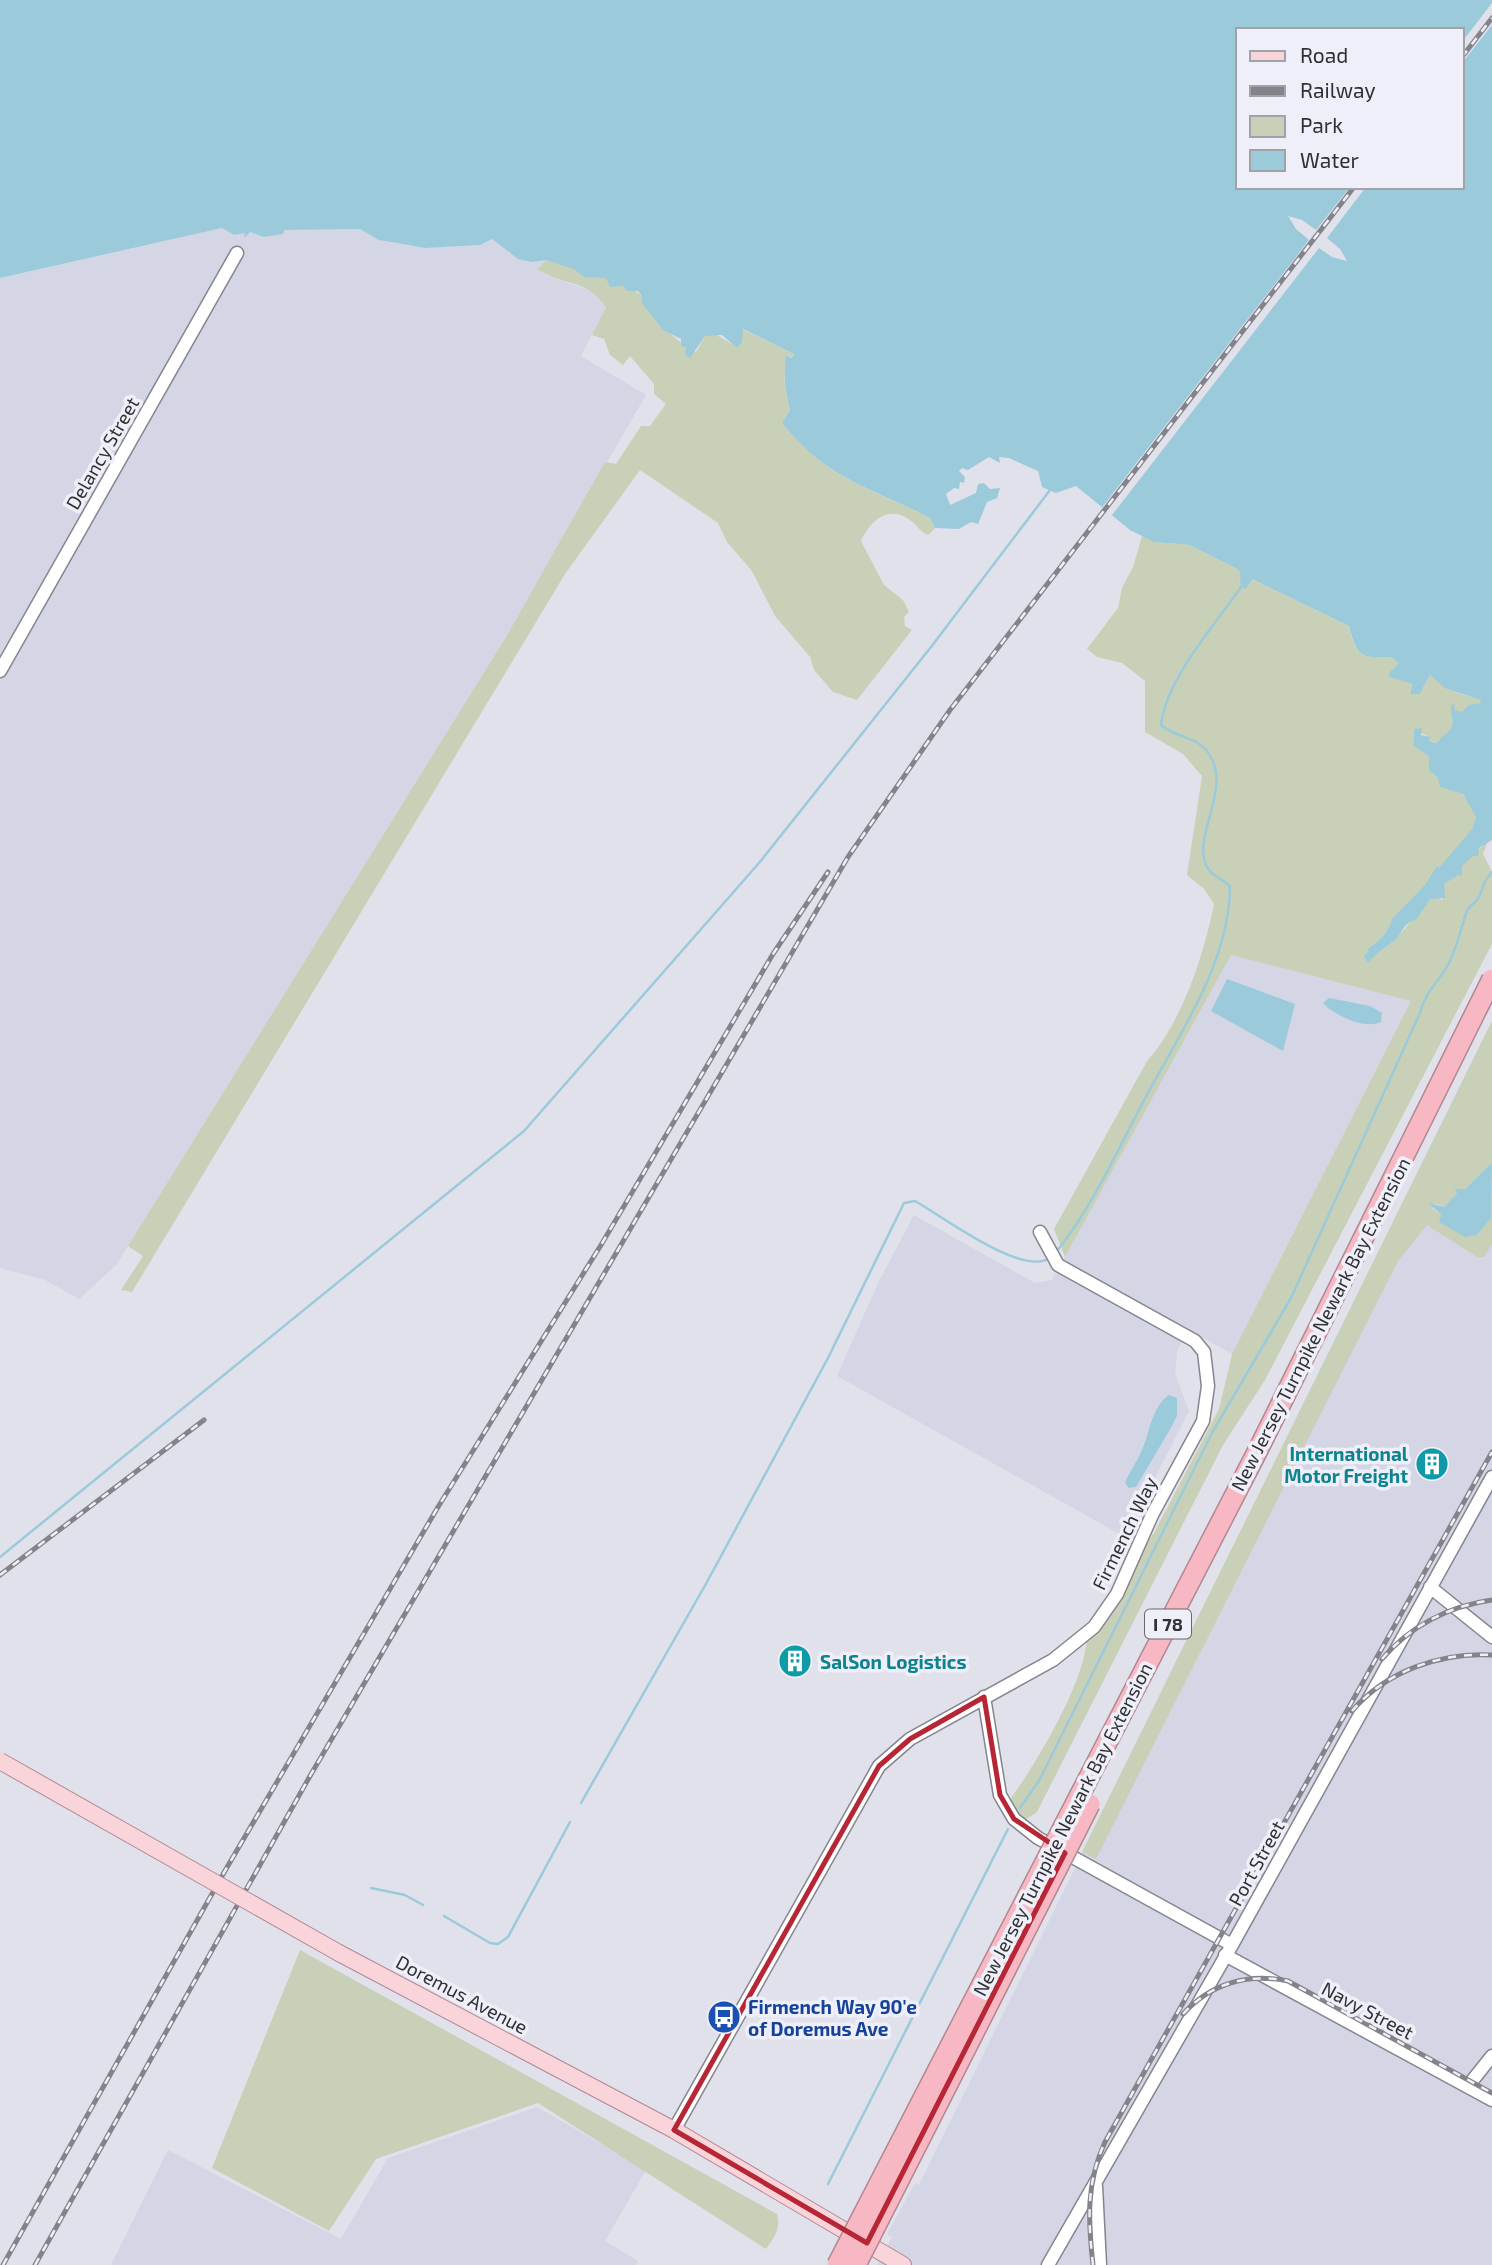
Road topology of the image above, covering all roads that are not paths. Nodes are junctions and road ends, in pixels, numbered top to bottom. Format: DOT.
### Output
graph roads {
  1 [pos="237,253"];
  2 [pos="0,671"];
  3 [pos="1492,979"];
  4 [pos="1492,1004"];
  5 [pos="1040,1233"];
  6 [pos="1492,1477"];
  7 [pos="1430,1587"];
  8 [pos="1492,1637"];
  9 [pos="984,1697"];
  10 [pos="0,1761"];
  11 [pos="1228,1950"];
  12 [pos="1492,2056"];
  13 [pos="1468,2086"];
  14 [pos="1492,2100"];
  15 [pos="674,2130"];
  16 [pos="1096,2186"];
  17 [pos="837,2265"];
  18 [pos="856,2265"];
  19 [pos="903,2265"];
  20 [pos="1048,2265"];
  21 [pos="1100,2265"];
  1 -- 2 [label="street, Delancy Street"];
  3 -- 17 [label="highway, New Jersey Turnpike Newark Bay Extension / I 78, bridge"];
  4 -- 18 [label="highway, New Jersey Turnpike Newark Bay Extension / I 78, bridge"];
  5 -- 9 [label="street, Firmench Way"];
  6 -- 7 [label="street, Port Street"];
  7 -- 8 [label="street"];
  7 -- 11 [label="street, Port Street"];
  9 -- 11 [label="street, Navy Street"];
  9 -- 15 [label="street, Firmench Way"];
  10 -- 15 [label="main road, Doremus Avenue, bridge"];
  11 -- 13 [label="street, Navy Street"];
  11 -- 16 [label="street, Port Street"];
  12 -- 13 [label="street"];
  13 -- 14 [label="street, Navy Street"];
  15 -- 19 [label="main road, Doremus Avenue"];
  16 -- 20 [label="street, Port Street"];
  16 -- 21 [label="street"];
}
